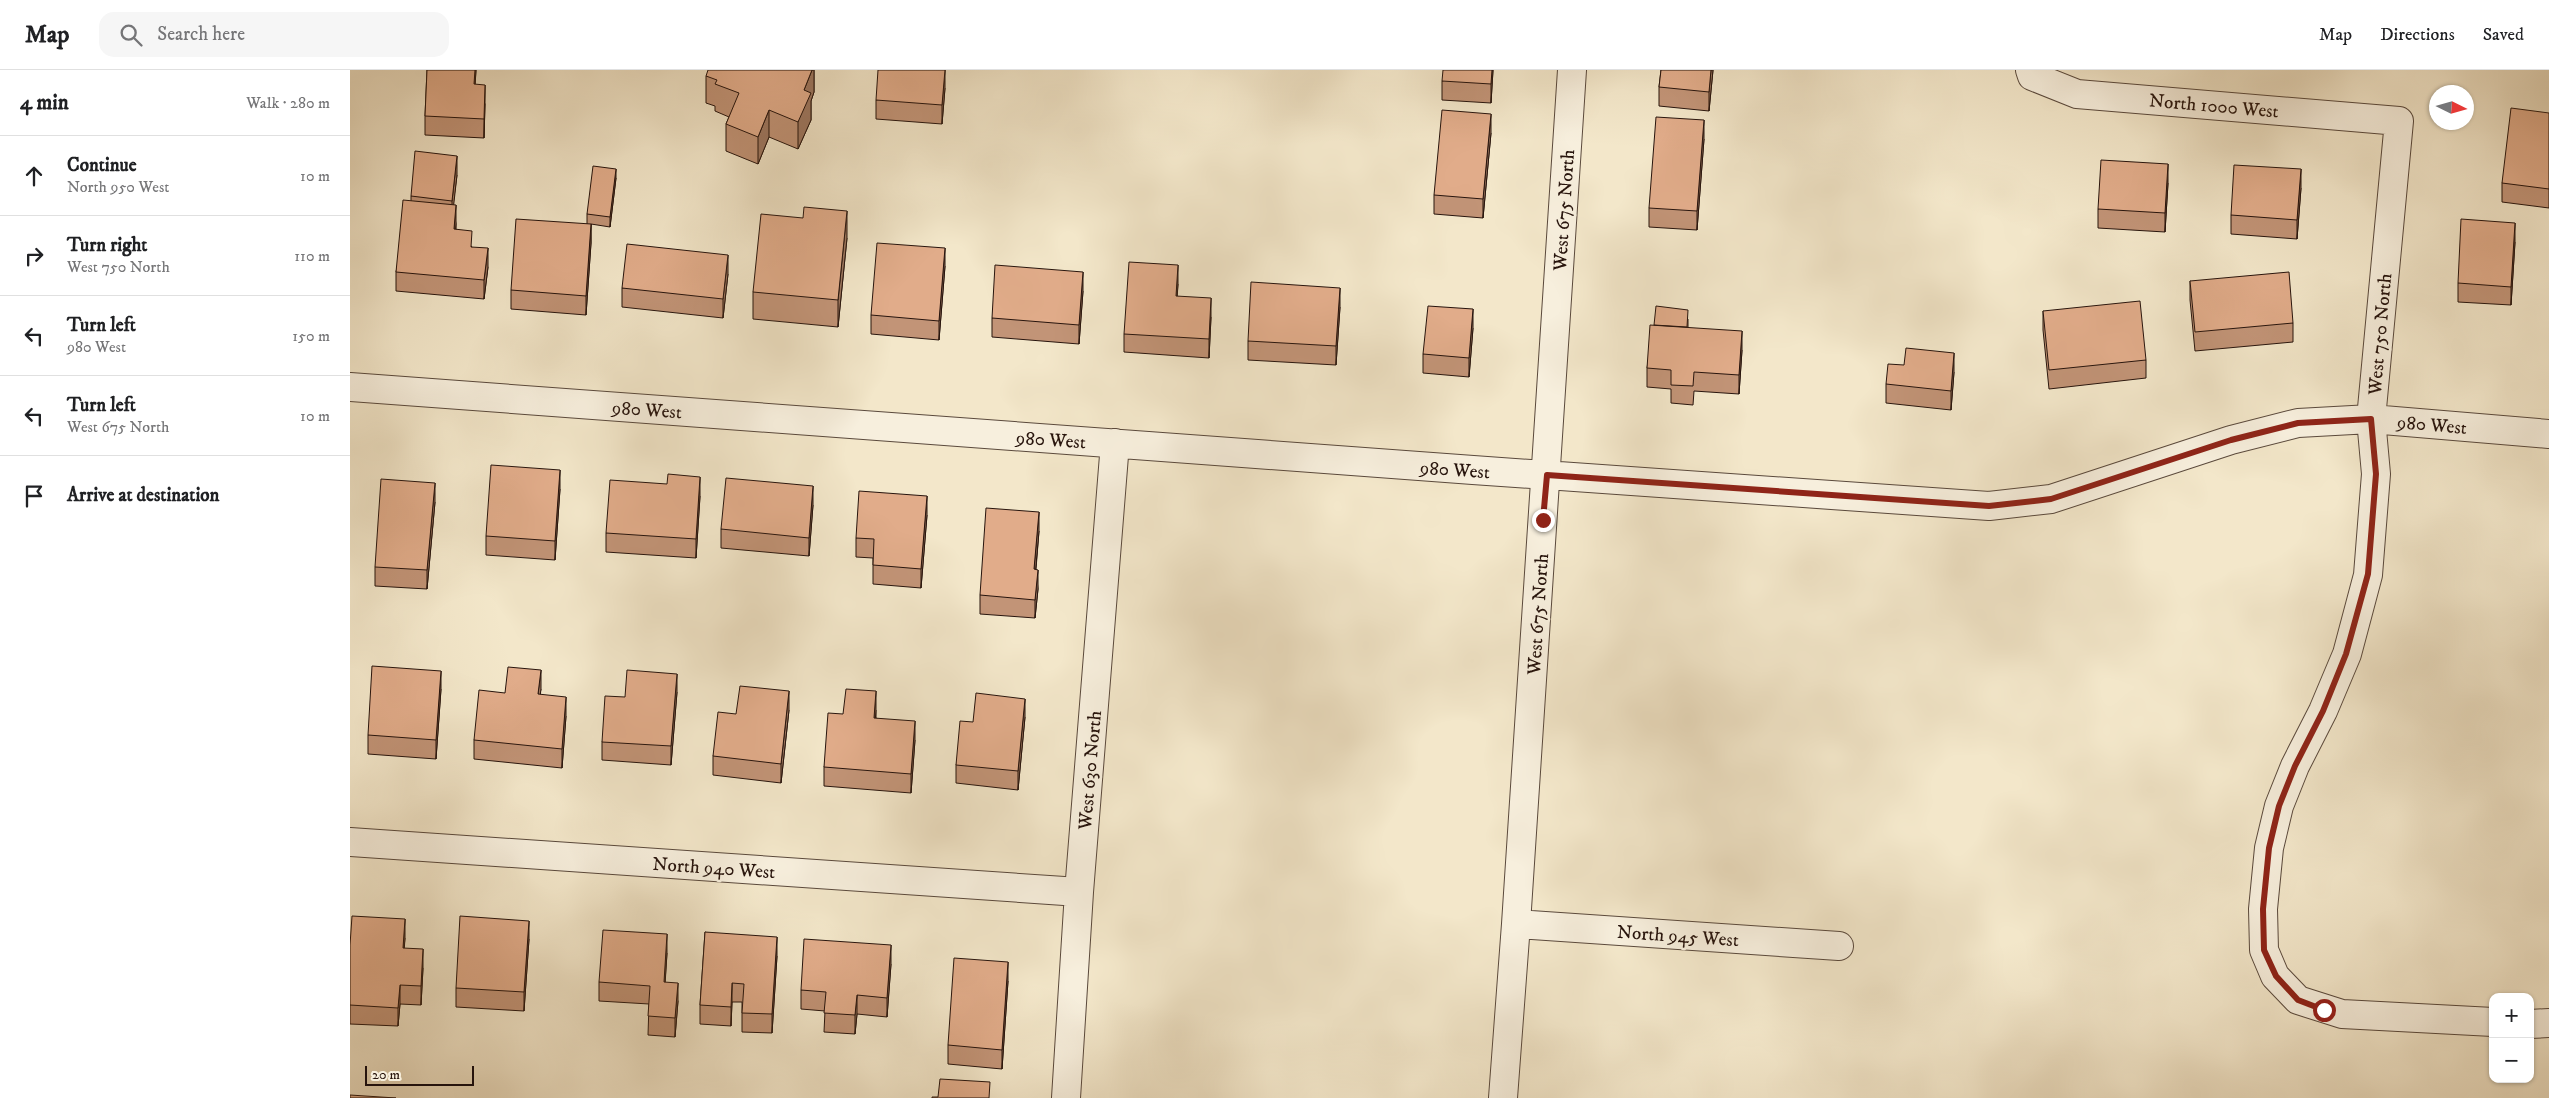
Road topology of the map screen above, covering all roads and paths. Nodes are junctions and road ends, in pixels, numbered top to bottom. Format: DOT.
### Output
graph roads {
  1 [pos="1572,70"];
  2 [pos="2031,73"];
  3 [pos="2399,121"];
  4 [pos="350,387"];
  5 [pos="2371,419"];
  6 [pos="2549,434"];
  7 [pos="1115,443"];
  8 [pos="1547,475"];
  9 [pos="350,842"];
  10 [pos="1079,892"];
  11 [pos="1516,924"];
  12 [pos="1839,946"];
  13 [pos="2489,1022"];
  14 [pos="2549,1023"];
  15 [pos="2534,1024"];
  16 [pos="1066,1098"];
  17 [pos="1503,1098"];
  1 -- 8 [label="street, West 675 North"];
  2 -- 3 [label="street, North 1000 West"];
  3 -- 5 [label="street, West 750 North"];
  4 -- 7 [label="street, 980 West"];
  5 -- 6 [label="street, 980 West"];
  5 -- 8 [label="street, 980 West"];
  5 -- 13 [label="street, West 750 North"];
  7 -- 8 [label="street, 980 West"];
  7 -- 10 [label="street, West 630 North"];
  8 -- 11 [label="street, West 675 North"];
  9 -- 10 [label="street, North 940 West"];
  10 -- 16 [label="street, West 630 North"];
  11 -- 12 [label="street, North 945 West"];
  11 -- 17 [label="street, West 675 North"];
  14 -- 15 [label="street"];
}
